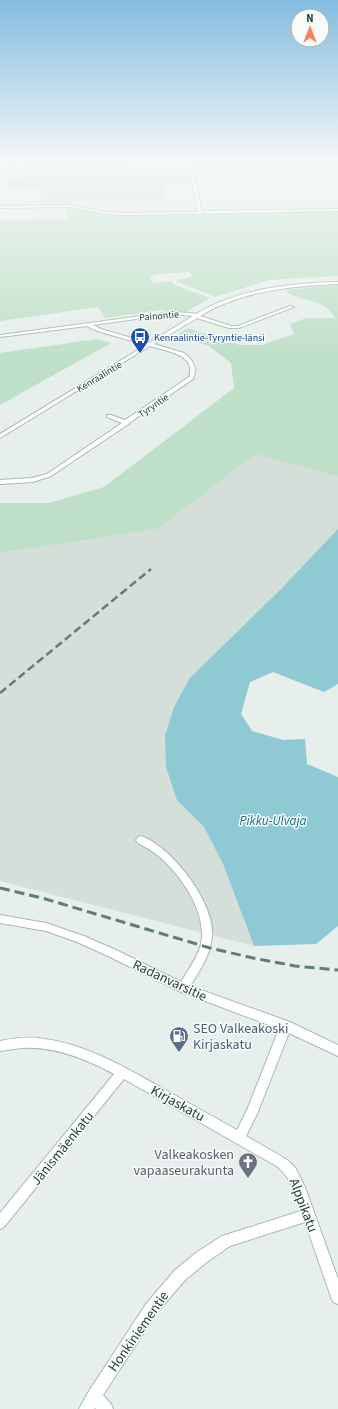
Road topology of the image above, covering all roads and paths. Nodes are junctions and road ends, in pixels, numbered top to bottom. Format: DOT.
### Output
graph roads {
  1 [pos="338,283"];
  2 [pos="292,307"];
  3 [pos="198,316"];
  4 [pos="87,324"];
  5 [pos="0,336"];
  6 [pos="150,345"];
  7 [pos="109,416"];
  8 [pos="127,423"];
  9 [pos="0,436"];
  10 [pos="0,482"];
  11 [pos="141,840"];
  12 [pos="0,919"];
  13 [pos="183,988"];
  14 [pos="286,1026"];
  15 [pos="0,1046"];
  16 [pos="338,1051"];
  17 [pos="122,1072"];
  18 [pos="239,1138"];
  19 [pos="309,1215"];
  20 [pos="0,1223"];
  21 [pos="338,1297"];
  22 [pos="94,1396"];
  23 [pos="86,1409"];
  24 [pos="106,1409"];
  1 -- 3 [label="street"];
  2 -- 3 [label="street, Painontie"];
  3 -- 4 [label="street, Painontie"];
  3 -- 6 [label="street, Kenraalintie"];
  4 -- 5 [label="street, Painontie"];
  4 -- 6 [label="street, Tyryntie"];
  6 -- 8 [label="street, Tyryntie"];
  6 -- 9 [label="street, Kenraalintie"];
  7 -- 8 [label="street"];
  8 -- 10 [label="street, Tyryntie"];
  11 -- 13 [label="street"];
  12 -- 13 [label="street, Radanvarsitie"];
  13 -- 14 [label="street, Radanvarsitie"];
  14 -- 16 [label="street, Radanvarsitie"];
  14 -- 18 [label="street"];
  15 -- 17 [label="street, Kirjaskatu"];
  17 -- 18 [label="street, Kirjaskatu"];
  17 -- 20 [label="street, Jänismäenkatu"];
  18 -- 19 [label="street, Alppikatu"];
  19 -- 21 [label="street, Alppikatu"];
  19 -- 22 [label="street, Honkiniementie"];
  22 -- 23 [label="street, Honkiniementie"];
  22 -- 24 [label="street"];
}
